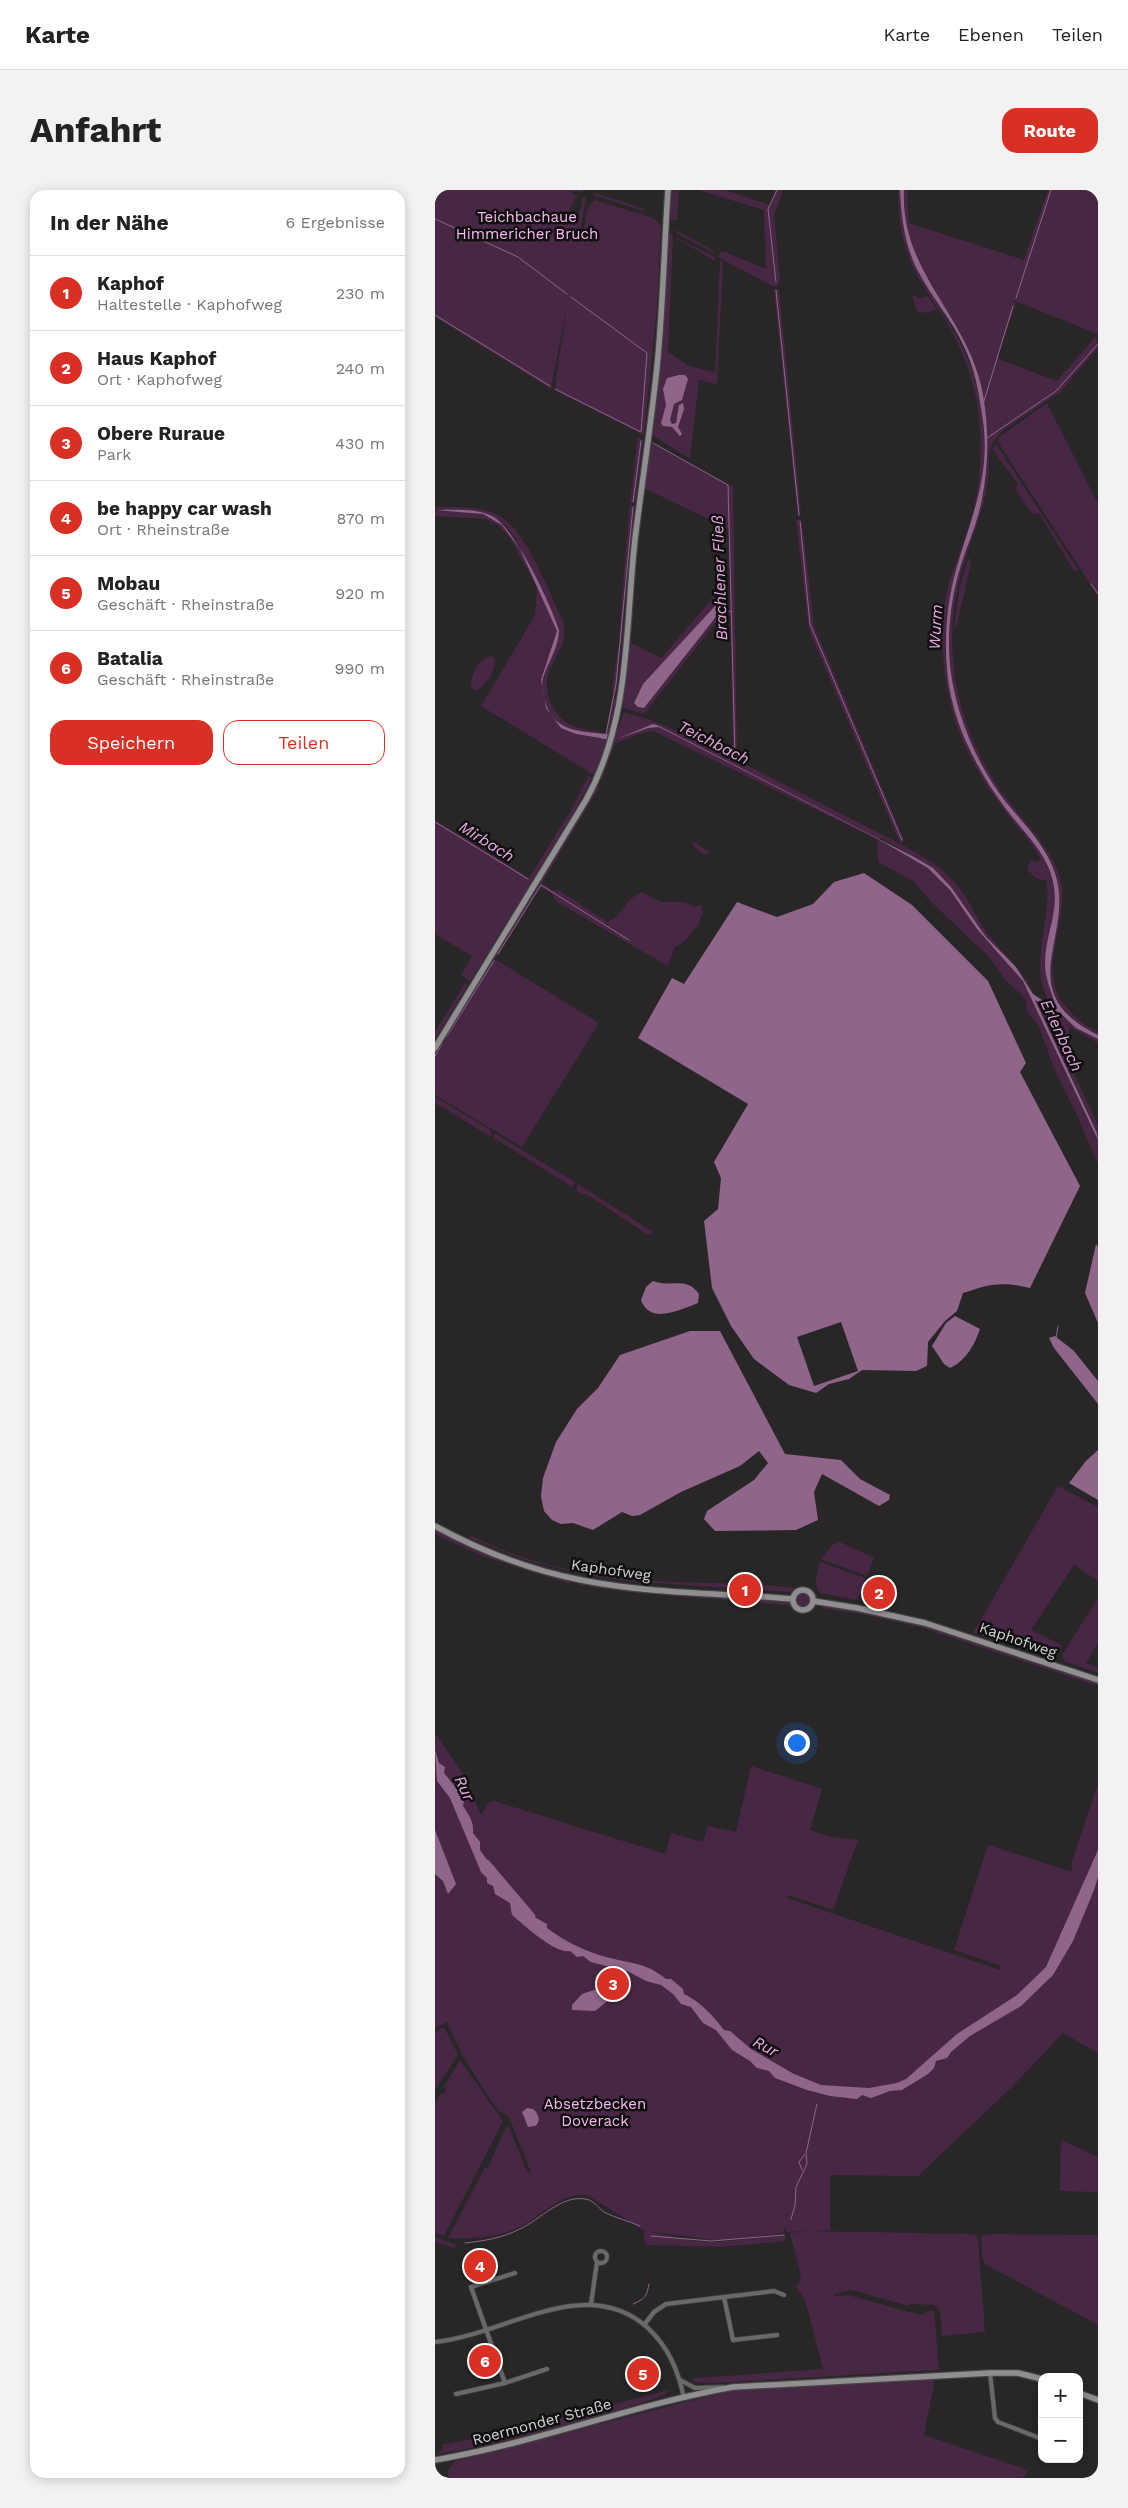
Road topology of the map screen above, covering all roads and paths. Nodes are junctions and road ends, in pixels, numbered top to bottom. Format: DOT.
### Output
graph roads {
  1 [pos="668,190"];
  2 [pos="435,1048"];
  3 [pos="435,1526"];
  4 [pos="793,1599"];
  5 [pos="813,1601"];
  6 [pos="1098,1680"];
  7 [pos="597,2262"];
  8 [pos="515,2273"];
  9 [pos="784,2295"];
  10 [pos="724,2297"];
  11 [pos="591,2304"];
  12 [pos="644,2325"];
  13 [pos="487,2331"];
  14 [pos="777,2335"];
  15 [pos="435,2342"];
  16 [pos="547,2369"];
  17 [pos="990,2372"];
  18 [pos="1038,2378"];
  19 [pos="680,2380"];
  20 [pos="505,2383"];
  21 [pos="733,2387"];
  22 [pos="456,2394"];
  23 [pos="1083,2394"];
  24 [pos="684,2398"];
  25 [pos="1098,2400"];
  26 [pos="1038,2437"];
  27 [pos="435,2460"];
  1 -- 2 [label="main road"];
  3 -- 4 [label="main road, Kaphofweg"];
  4 -- 5 [label="main road, Kaphofweg"];
  4 -- 5 [label="main road, Kaphofweg"];
  5 -- 6 [label="main road, Kaphofweg"];
  7 -- 11 [label="street"];
  8 -- 13 [label="street"];
  9 -- 10 [label="street"];
  10 -- 12 [label="street"];
  10 -- 14 [label="street"];
  11 -- 12 [label="street"];
  11 -- 13 [label="street"];
  12 -- 19 [label="street"];
  13 -- 15 [label="street"];
  13 -- 20 [label="street"];
  16 -- 20 [label="street"];
  17 -- 18 [label="main road, Roermonder Straße"];
  17 -- 21 [label="main road, Roermonder Straße"];
  17 -- 26 [label="street"];
  19 -- 21 [label="street"];
  19 -- 24 [label="street"];
  20 -- 22 [label="street"];
  21 -- 24 [label="main road, Roermonder Straße"];
  23 -- 25 [label="main road"];
  24 -- 27 [label="main road, Roermonder Straße"];
}
